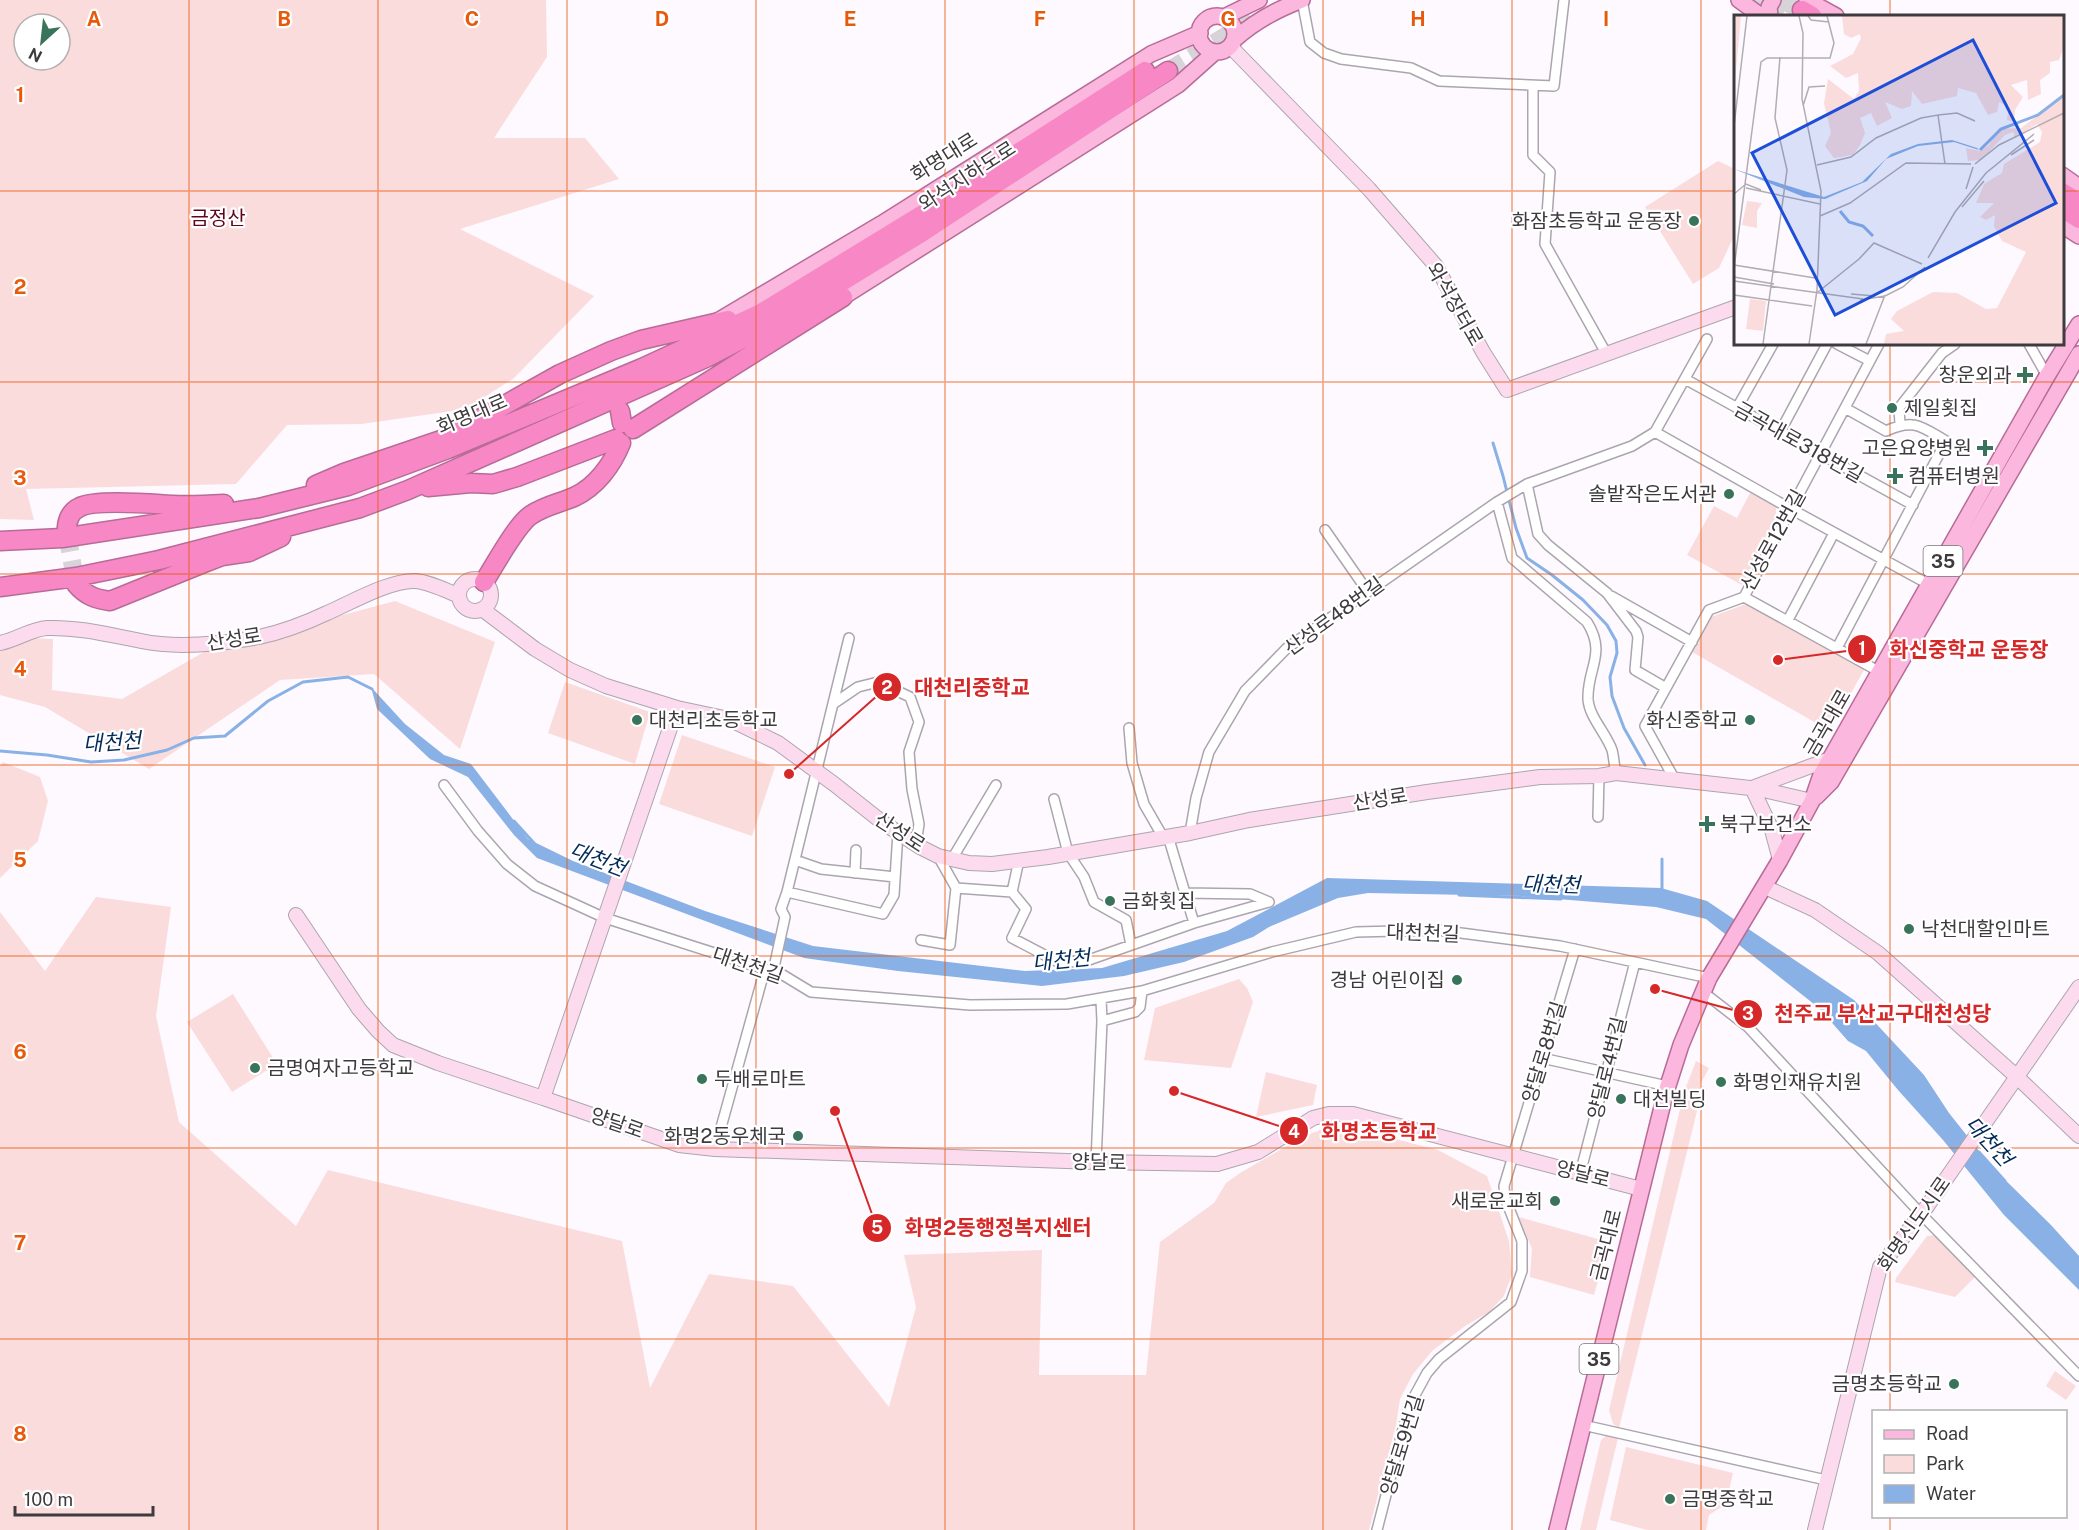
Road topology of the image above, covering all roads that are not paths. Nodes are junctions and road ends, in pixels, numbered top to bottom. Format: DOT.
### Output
graph roads {
  1 [pos="1260,0"];
  2 [pos="1302,0"];
  3 [pos="1564,0"];
  4 [pos="1739,0"];
  5 [pos="1773,0"];
  6 [pos="1807,9"];
  7 [pos="1760,15"];
  8 [pos="1770,15"];
  9 [pos="1832,15"];
  10 [pos="1224,17"];
  11 [pos="1200,33"];
  12 [pos="1233,43"];
  13 [pos="1215,51"];
  14 [pos="1533,86"];
  15 [pos="2064,176"];
  16 [pos="2079,187"];
  17 [pos="2064,193"];
  18 [pos="2079,203"];
  19 [pos="2064,212"];
  20 [pos="924,214"];
  21 [pos="2072,229"];
  22 [pos="843,297"];
  23 [pos="1734,308"];
  24 [pos="759,314"];
  25 [pos="788,315"];
  26 [pos="714,322"];
  27 [pos="2079,324"];
  28 [pos="1707,339"];
  29 [pos="1772,345"];
  30 [pos="1826,345"];
  31 [pos="1839,345"];
  32 [pos="1878,345"];
  33 [pos="1954,345"];
  34 [pos="2030,345"];
  35 [pos="1606,353"];
  36 [pos="2079,354"];
  37 [pos="1870,361"];
  38 [pos="2047,376"];
  39 [pos="1685,379"];
  40 [pos="1737,408"];
  41 [pos="1845,408"];
  42 [pos="1900,424"];
  43 [pos="623,429"];
  44 [pos="1655,432"];
  45 [pos="1780,432"];
  46 [pos="587,451"];
  47 [pos="1820,454"];
  48 [pos="610,464"];
  49 [pos="1527,484"];
  50 [pos="408,490"];
  51 [pos="287,502"];
  52 [pos="1497,502"];
  53 [pos="1913,505"];
  54 [pos="259,508"];
  55 [pos="1791,509"];
  56 [pos="314,521"];
  57 [pos="1325,530"];
  58 [pos="1834,533"];
  59 [pos="67,534"];
  60 [pos="28,539"];
  61 [pos="0,541"];
  62 [pos="0,547"];
  63 [pos="1884,560"];
  64 [pos="484,582"];
  65 [pos="4,584"];
  66 [pos="76,584"];
  67 [pos="1930,585"];
  68 [pos="1368,592"];
  69 [pos="1607,593"];
  70 [pos="459,596"];
  71 [pos="1744,597"];
  72 [pos="482,609"];
  73 [pos="1788,620"];
  74 [pos="849,638"];
  75 [pos="1692,642"];
  76 [pos="0,644"];
  77 [pos="1837,648"];
  78 [pos="1880,672"];
  79 [pos="1666,688"];
  80 [pos="832,704"];
  81 [pos="677,708"];
  82 [pos="1129,728"];
  83 [pos="1830,759"];
  84 [pos="816,771"];
  85 [pos="1616,774"];
  86 [pos="1599,776"];
  87 [pos="1675,780"];
  88 [pos="444,785"];
  89 [pos="996,785"];
  90 [pos="1752,788"];
  91 [pos="1054,799"];
  92 [pos="1812,801"];
  93 [pos="1598,817"];
  94 [pos="898,832"];
  95 [pos="1190,833"];
  96 [pos="1166,836"];
  97 [pos="916,844"];
  98 [pos="856,850"];
  99 [pos="1068,853"];
  100 [pos="945,857"];
  101 [pos="795,860"];
  102 [pos="1019,860"];
  103 [pos="1780,860"];
  104 [pos="855,873"];
  105 [pos="895,877"];
  106 [pos="1765,887"];
  107 [pos="957,888"];
  108 [pos="787,892"];
  109 [pos="1012,892"];
  110 [pos="1185,893"];
  111 [pos="606,913"];
  112 [pos="296,915"];
  113 [pos="1194,923"];
  114 [pos="921,940"];
  115 [pos="1131,945"];
  116 [pos="1575,949"];
  117 [pos="1635,962"];
  118 [pos="771,968"];
  119 [pos="1708,982"];
  120 [pos="2079,987"];
  121 [pos="1142,991"];
  122 [pos="1101,999"];
  123 [pos="1102,1021"];
  124 [pos="1542,1058"];
  125 [pos="1606,1073"];
  126 [pos="2016,1076"];
  127 [pos="1667,1086"];
  128 [pos="543,1098"];
  129 [pos="2079,1136"];
  130 [pos="715,1149"];
  131 [pos="1513,1156"];
  132 [pos="1096,1162"];
  133 [pos="1580,1173"];
  134 [pos="1641,1189"];
  135 [pos="1924,1210"];
  136 [pos="2079,1376"];
  137 [pos="1583,1425"];
  138 [pos="1826,1480"];
  139 [pos="1377,1530"];
  140 [pos="1557,1530"];
  141 [pos="1815,1530"];
  1 -- 10 [label="main road"];
  2 -- 12 [label="main road"];
  2 -- 14 [label="street"];
  3 -- 14 [label="street"];
  4 -- 7 [label="main road"];
  5 -- 8 [label="main road"];
  6 -- 9 [label="main road"];
  10 -- 11 [label="main road"];
  10 -- 12 [label="main road"];
  11 -- 13 [label="main road"];
  11 -- 26 [label="main road, 화명대로"];
  12 -- 13 [label="main road"];
  12 -- 35 [label="main road, 와석장터로"];
  13 -- 22 [label="main road"];
  14 -- 35 [label="street"];
  15 -- 16 [label="main road"];
  17 -- 18 [label="highway"];
  19 -- 21 [label="highway"];
  20 -- 24 [label="highway, 화명대로"];
  20 -- 25 [label="highway, 와석지하도로"];
  22 -- 25 [label="highway"];
  22 -- 43 [label="highway"];
  23 -- 35 [label="main road, 와석장터로"];
  24 -- 26 [label="highway"];
  24 -- 51 [label="highway, 화명대로"];
  25 -- 50 [label="highway"];
  26 -- 51 [label="highway"];
  27 -- 38 [label="main road, 금곡대로 / 35"];
  28 -- 39 [label="street"];
  29 -- 40 [label="street"];
  30 -- 45 [label="street"];
  31 -- 37 [label="street"];
  32 -- 37 [label="street, 산성로12번길"];
  33 -- 42 [label="street"];
  34 -- 38 [label="street"];
  36 -- 92 [label="main road, 금곡대로 / 35"];
  37 -- 41 [label="street, 산성로12번길"];
  38 -- 67 [label="main road, 금곡대로 / 35"];
  39 -- 40 [label="street, 금곡대로318번길"];
  39 -- 44 [label="street"];
  40 -- 45 [label="street, 금곡대로318번길"];
  41 -- 42 [label="street"];
  41 -- 47 [label="street, 산성로12번길"];
  42 -- 53 [label="street"];
  43 -- 46 [label="highway"];
  43 -- 48 [label="highway"];
  44 -- 49 [label="street, 산성로48번길"];
  44 -- 55 [label="street"];
  45 -- 47 [label="street, 금곡대로318번길"];
  46 -- 48 [label="highway"];
  46 -- 50 [label="highway"];
  47 -- 53 [label="street, 금곡대로318번길"];
  47 -- 55 [label="street, 산성로12번길"];
  48 -- 64 [label="highway"];
  49 -- 52 [label="street, 산성로48번길"];
  49 -- 69 [label="street"];
  50 -- 56 [label="highway"];
  51 -- 54 [label="highway, 화명대로"];
  52 -- 68 [label="street, 산성로48번길"];
  52 -- 85 [label="street"];
  53 -- 63 [label="street"];
  54 -- 59 [label="highway"];
  54 -- 60 [label="highway, 화명대로"];
  55 -- 58 [label="street"];
  55 -- 71 [label="street, 산성로12번길"];
  56 -- 65 [label="highway"];
  56 -- 66 [label="highway"];
  57 -- 68 [label="street"];
  58 -- 63 [label="street"];
  58 -- 73 [label="street"];
  60 -- 61 [label="highway, 화명대로"];
  60 -- 62 [label="highway"];
  63 -- 67 [label="street"];
  63 -- 77 [label="street"];
  64 -- 70 [label="main road"];
  64 -- 72 [label="main road"];
  67 -- 78 [label="main road, 금곡대로 / 35"];
  68 -- 95 [label="street, 산성로48번길"];
  69 -- 75 [label="street"];
  69 -- 79 [label="street"];
  70 -- 72 [label="main road"];
  70 -- 76 [label="main road, 산성로"];
  71 -- 73 [label="street"];
  71 -- 75 [label="street, 산성로12번길"];
  72 -- 81 [label="main road, 산성로"];
  73 -- 77 [label="street"];
  74 -- 80 [label="street"];
  75 -- 79 [label="street, 산성로12번길"];
  77 -- 78 [label="street"];
  78 -- 83 [label="main road, 금곡대로 / 35"];
  79 -- 87 [label="street, 산성로12번길"];
  80 -- 84 [label="street"];
  80 -- 97 [label="street"];
  81 -- 84 [label="main road, 산성로"];
  81 -- 111 [label="main road"];
  82 -- 96 [label="street"];
  83 -- 90 [label="main road"];
  83 -- 92 [label="main road, 금곡대로 / 35"];
  84 -- 94 [label="main road, 산성로"];
  84 -- 101 [label="street"];
  85 -- 86 [label="main road, 산성로"];
  85 -- 87 [label="main road, 산성로"];
  86 -- 93 [label="street"];
  86 -- 95 [label="main road, 산성로"];
  87 -- 90 [label="main road, 산성로"];
  88 -- 111 [label="street, 대천천길"];
  89 -- 100 [label="street"];
  90 -- 92 [label="main road, 산성로"];
  90 -- 103 [label="main road"];
  91 -- 99 [label="street"];
  92 -- 103 [label="main road, 금곡대로 / 35"];
  94 -- 97 [label="main road, 산성로"];
  94 -- 105 [label="street"];
  95 -- 96 [label="main road, 산성로"];
  96 -- 99 [label="main road, 산성로"];
  96 -- 110 [label="street"];
  97 -- 100 [label="main road, 산성로"];
  98 -- 104 [label="street"];
  99 -- 102 [label="main road, 산성로"];
  99 -- 115 [label="street"];
  100 -- 102 [label="main road, 산성로"];
  100 -- 107 [label="street"];
  101 -- 104 [label="street"];
  101 -- 108 [label="street"];
  102 -- 109 [label="street"];
  103 -- 106 [label="main road, 금곡대로 / 35"];
  104 -- 105 [label="street"];
  105 -- 108 [label="street"];
  106 -- 119 [label="main road, 금곡대로 / 35"];
  106 -- 126 [label="main road"];
  107 -- 109 [label="street"];
  107 -- 114 [label="street"];
  108 -- 118 [label="street"];
  109 -- 115 [label="street"];
  110 -- 113 [label="street"];
  110 -- 113 [label="street"];
  111 -- 118 [label="street, 대천천길"];
  111 -- 128 [label="main road"];
  112 -- 128 [label="main road, 양달로"];
  113 -- 115 [label="street"];
  116 -- 117 [label="street, 대천천길"];
  116 -- 121 [label="street, 대천천길"];
  116 -- 124 [label="street, 양달로8번길"];
  117 -- 119 [label="street, 대천천길"];
  117 -- 125 [label="street, 양달로4번길"];
  118 -- 122 [label="street, 대천천길"];
  118 -- 130 [label="street"];
  119 -- 127 [label="main road, 금곡대로 / 35"];
  119 -- 135 [label="street"];
  120 -- 126 [label="main road, 화명신도시로"];
  121 -- 122 [label="street, 대천천길"];
  121 -- 123 [label="street"];
  122 -- 123 [label="street"];
  123 -- 132 [label="street"];
  124 -- 125 [label="street"];
  124 -- 131 [label="street, 양달로8번길"];
  125 -- 127 [label="street"];
  125 -- 133 [label="street, 양달로4번길"];
  126 -- 129 [label="main road"];
  126 -- 135 [label="main road, 화명신도시로"];
  127 -- 134 [label="main road, 금곡대로 / 35"];
  128 -- 130 [label="main road, 양달로"];
  130 -- 132 [label="main road, 양달로"];
  131 -- 132 [label="main road, 양달로"];
  131 -- 133 [label="main road, 양달로"];
  131 -- 139 [label="street, 양달로9번길"];
  133 -- 134 [label="main road, 양달로"];
  134 -- 137 [label="main road, 금곡대로 / 35"];
  135 -- 136 [label="street"];
  135 -- 138 [label="main road, 화명신도시로"];
  137 -- 138 [label="street"];
  137 -- 140 [label="main road, 금곡대로 / 35"];
  138 -- 141 [label="main road, 화명신도시로"];
}
